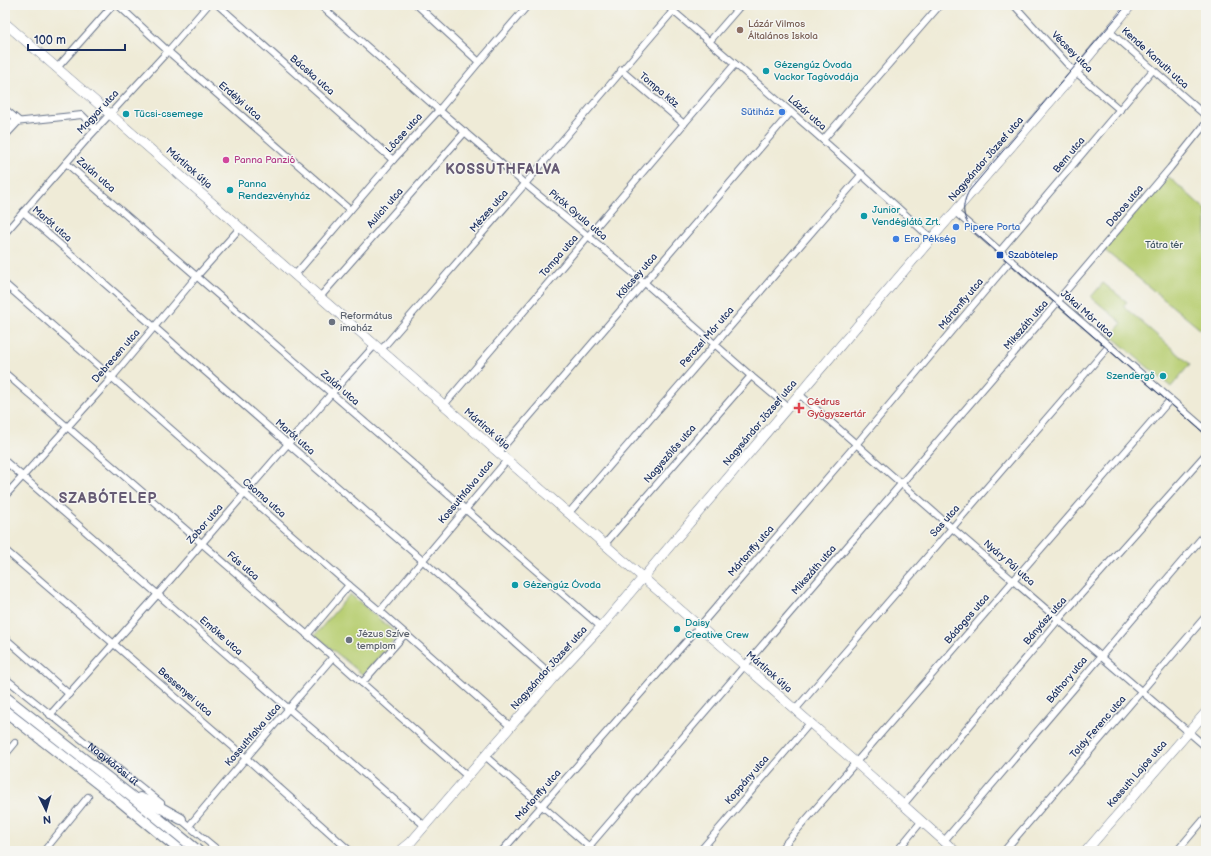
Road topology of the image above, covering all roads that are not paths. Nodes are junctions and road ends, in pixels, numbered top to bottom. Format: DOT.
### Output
graph roads {
  1 [pos="113,5"];
  2 [pos="118,5"];
  3 [pos="208,5"];
  4 [pos="218,5"];
  5 [pos="320,5"];
  6 [pos="417,5"];
  7 [pos="518,5"];
  8 [pos="666,5"];
  9 [pos="741,5"];
  10 [pos="940,5"];
  11 [pos="1014,5"];
  12 [pos="1131,5"];
  13 [pos="526,8"];
  14 [pos="673,11"];
  15 [pos="5,23"];
  16 [pos="1109,31"];
  17 [pos="709,42"];
  18 [pos="168,50"];
  19 [pos="479,62"];
  20 [pos="735,64"];
  21 [pos="56,68"];
  22 [pos="621,70"];
  23 [pos="1153,70"];
  24 [pos="1076,72"];
  25 [pos="5,109"];
  26 [pos="439,110"];
  27 [pos="1120,110"];
  28 [pos="791,112"];
  29 [pos="110,114"];
  30 [pos="1206,116"];
  31 [pos="19,121"];
  32 [pos="5,123"];
  33 [pos="1206,123"];
  34 [pos="684,124"];
  35 [pos="96,129"];
  36 [pos="465,132"];
  37 [pos="5,136"];
  38 [pos="823,140"];
  39 [pos="394,160"];
  40 [pos="66,163"];
  41 [pos="862,174"];
  42 [pos="526,184"];
  43 [pos="350,210"];
  44 [pos="23,212"];
  45 [pos="955,212"];
  46 [pos="240,228"];
  47 [pos="5,233"];
  48 [pos="588,236"];
  49 [pos="932,238"];
  50 [pos="1000,251"];
  51 [pos="1010,260"];
  52 [pos="295,275"];
  53 [pos="197,276"];
  54 [pos="645,283"];
  55 [pos="5,284"];
  56 [pos="320,297"];
  57 [pos="1058,302"];
  58 [pos="154,327"];
  59 [pos="715,344"];
  60 [pos="1109,346"];
  61 [pos="378,347"];
  62 [pos="5,373"];
  63 [pos="751,376"];
  64 [pos="112,378"];
  65 [pos="331,394"];
  66 [pos="799,394"];
  67 [pos="1170,400"];
  68 [pos="444,405"];
  69 [pos="788,407"];
  70 [pos="68,427"];
  71 [pos="1206,430"];
  72 [pos="288,444"];
  73 [pos="856,444"];
  74 [pos="498,453"];
  75 [pos="1206,454"];
  76 [pos="506,460"];
  77 [pos="5,461"];
  78 [pos="22,476"];
  79 [pos="902,483"];
  80 [pos="244,494"];
  81 [pos="5,496"];
  82 [pos="465,510"];
  83 [pos="568,514"];
  84 [pos="952,528"];
  85 [pos="1206,533"];
  86 [pos="201,543"];
  87 [pos="604,545"];
  88 [pos="5,550"];
  89 [pos="422,560"];
  90 [pos="643,578"];
  91 [pos="1014,581"];
  92 [pos="349,585"];
  93 [pos="158,594"];
  94 [pos="380,611"];
  95 [pos="1206,616"];
  96 [pos="1058,620"];
  97 [pos="601,627"];
  98 [pos="699,627"];
  99 [pos="308,634"];
  100 [pos="405,634"];
  101 [pos="5,638"];
  102 [pos="113,644"];
  103 [pos="1101,656"];
  104 [pos="333,657"];
  105 [pos="744,665"];
  106 [pos="5,678"];
  107 [pos="554,678"];
  108 [pos="362,683"];
  109 [pos="1142,692"];
  110 [pos="69,694"];
  111 [pos="5,698"];
  112 [pos="288,709"];
  113 [pos="795,710"];
  114 [pos="5,711"];
  115 [pos="1206,712"];
  116 [pos="50,715"];
  117 [pos="810,723"];
  118 [pos="511,727"];
  119 [pos="1188,732"];
  120 [pos="15,743"];
  121 [pos="1206,747"];
  122 [pos="5,755"];
  123 [pos="485,756"];
  124 [pos="246,758"];
  125 [pos="855,762"];
  126 [pos="467,776"];
  127 [pos="131,796"];
  128 [pos="88,797"];
  129 [pos="903,805"];
  130 [pos="542,806"];
  131 [pos="1206,817"];
  132 [pos="181,819"];
  133 [pos="922,822"];
  134 [pos="189,826"];
  135 [pos="425,826"];
  136 [pos="944,841"];
  137 [pos="175,849"];
  138 [pos="587,849"];
  139 [pos="44,851"];
  140 [pos="198,851"];
  141 [pos="219,851"];
  142 [pos="350,851"];
  143 [pos="400,851"];
  144 [pos="502,851"];
  145 [pos="594,851"];
  146 [pos="700,851"];
  147 [pos="779,851"];
  148 [pos="896,851"];
  149 [pos="955,851"];
  150 [pos="1004,851"];
  151 [pos="1086,851"];
  152 [pos="1177,851"];
  1 -- 21 [label="street"];
  2 -- 18 [label="street, Erdélyi utca"];
  3 -- 18 [label="street, Magyar utca"];
  4 -- 39 [label="street, Bácska utca"];
  5 -- 26 [label="street, Pirók Gyula utca"];
  6 -- 19 [label="street"];
  7 -- 13 [label="street"];
  8 -- 14 [label="street, Lázár utca"];
  9 -- 17 [label="street"];
  10 -- 38 [label="street"];
  11 -- 24 [label="street, Vécsey utca"];
  12 -- 16 [label="street, Nagysándor József utca"];
  13 -- 19 [label="street, Lőcse utca"];
  14 -- 17 [label="street, Lázár utca"];
  14 -- 22 [label="street, Mézes utca"];
  15 -- 21 [label="street, Mártírok útja"];
  16 -- 23 [label="street, Kende Kanuth utca"];
  16 -- 24 [label="street, Nagysándor József utca"];
  17 -- 20 [label="street, Lázár utca"];
  18 -- 29 [label="street, Magyar utca"];
  18 -- 43 [label="street, Erdélyi utca"];
  19 -- 26 [label="street, Lőcse utca"];
  20 -- 28 [label="street, Lázár utca"];
  20 -- 34 [label="street, Tompa utca"];
  21 -- 29 [label="street, Mártírok útja"];
  22 -- 34 [label="street, Tompa köz"];
  22 -- 42 [label="street, Mézes utca"];
  23 -- 27 [label="street, Bem utca"];
  23 -- 30 [label="street, Kende Kanuth utca"];
  24 -- 27 [label="street, Vécsey utca"];
  24 -- 45 [label="street, Nagysándor József utca"];
  25 -- 31 [label="street"];
  26 -- 36 [label="street, Pirók Gyula utca"];
  26 -- 39 [label="street, Lőcse utca"];
  27 -- 50 [label="street, Bem utca"];
  28 -- 38 [label="street, Lázár utca"];
  28 -- 54 [label="street, Kölcsey utca"];
  29 -- 35 [label="street, Magyar utca"];
  29 -- 46 [label="street, Mártírok útja"];
  31 -- 32 [label="street"];
  31 -- 35 [label="street"];
  31 -- 37 [label="street"];
  33 -- 57 [label="street, Dobos utca"];
  34 -- 48 [label="street, Tompa utca"];
  35 -- 40 [label="street, Magyar utca"];
  36 -- 42 [label="street, Pirók Gyula utca"];
  36 -- 56 [label="street, Aulich utca"];
  38 -- 41 [label="street, Lázár utca"];
  39 -- 43 [label="street, Lőcse utca"];
  40 -- 44 [label="street, Magyar utca"];
  40 -- 53 [label="street, Zalán utca"];
  41 -- 49 [label="street, Lázár utca"];
  41 -- 59 [label="street, Perczel Mór utca"];
  42 -- 48 [label="street, Pirók Gyula utca"];
  42 -- 61 [label="street, Mézes utca"];
  43 -- 52 [label="street, Lőcse utca"];
  44 -- 47 [label="street, Magyar utca"];
  44 -- 58 [label="street, Marót utca"];
  45 -- 49 [label="street, Nagysándor József utca"];
  45 -- 50 [label="street, Jókai Mór utca"];
  46 -- 52 [label="street, Mártírok útja"];
  46 -- 53 [label="street, Debrecen utca"];
  48 -- 54 [label="street, Pirók Gyula utca"];
  48 -- 68 [label="street, Tompa utca"];
  49 -- 66 [label="street, Nagysándor József utca"];
  50 -- 51 [label="street, Jókai Mór utca"];
  51 -- 57 [label="street, Jókai Mór utca"];
  51 -- 73 [label="street, Mártonffy utca"];
  52 -- 56 [label="street, Mártírok útja"];
  53 -- 58 [label="street, Debrecen utca"];
  53 -- 65 [label="street, Zalán utca"];
  54 -- 59 [label="street, Pirók Gyula utca"];
  54 -- 74 [label="street, Kölcsey utca"];
  55 -- 64 [label="street, Csoma utca"];
  56 -- 61 [label="street, Mártírok útja"];
  57 -- 60 [label="street, Jókai Mór utca"];
  57 -- 79 [label="street, Mikszáth utca"];
  58 -- 64 [label="street, Debrecen utca"];
  58 -- 72 [label="street, Marót utca"];
  59 -- 63 [label="street, Pirók Gyula utca"];
  59 -- 83 [label="street, Perczel Mór utca"];
  60 -- 67 [label="street, Jókai Mór utca"];
  60 -- 84 [label="street, Sas utca"];
  61 -- 65 [label="street, Zobor utca"];
  61 -- 68 [label="street, Mártírok útja"];
  62 -- 70 [label="street, Fás utca"];
  63 -- 69 [label="street, Pirók Gyula utca"];
  63 -- 87 [label="street, Nagyszőlős utca"];
  64 -- 70 [label="street, Debrecen utca"];
  64 -- 80 [label="street, Csoma utca"];
  65 -- 72 [label="street, Zobor utca"];
  65 -- 82 [label="street, Zalán utca"];
  66 -- 69 [label="street, Nagysándor József utca"];
  66 -- 73 [label="street, Nyáry Pál utca"];
  67 -- 71 [label="street, Jókai Mór utca"];
  67 -- 91 [label="street, Bádogos utca"];
  68 -- 74 [label="street, Mártírok útja"];
  69 -- 90 [label="street, Nagysándor József utca"];
  70 -- 78 [label="street, Debrecen utca"];
  70 -- 86 [label="street, Fás utca"];
  72 -- 80 [label="street, Zobor utca"];
  72 -- 89 [label="street, Marót utca"];
  73 -- 79 [label="street, Nyáry Pál utca"];
  73 -- 98 [label="street, Mártonffy utca"];
  74 -- 76 [label="street, Mártírok útja"];
  75 -- 96 [label="street, Bányász utca"];
  76 -- 82 [label="street, Kossuthfalva utca"];
  76 -- 83 [label="street, Mártírok útja"];
  77 -- 78 [label="street, Emőke utca"];
  78 -- 81 [label="street, Debrecen utca"];
  78 -- 93 [label="street, Emőke utca"];
  79 -- 84 [label="street, Nyáry Pál utca"];
  79 -- 105 [label="street, Mikszáth utca"];
  80 -- 86 [label="street, Zobor utca"];
  80 -- 92 [label="street, Csoma utca"];
  82 -- 89 [label="street, Kossuthfalva utca"];
  82 -- 97 [label="street, Zalán utca"];
  83 -- 87 [label="street, Mártírok útja"];
  84 -- 91 [label="street, Nyáry Pál utca"];
  84 -- 113 [label="street, Sas utca"];
  85 -- 103 [label="street, Báthory utca"];
  86 -- 93 [label="street, Zobor utca"];
  86 -- 99 [label="street, Fás utca"];
  87 -- 90 [label="street, Mártírok útja"];
  88 -- 102 [label="street, Bessenyei utca"];
  89 -- 94 [label="street, Kossuthfalva utca"];
  89 -- 107 [label="street, Marót utca"];
  90 -- 97 [label="street, Nagysándor József utca"];
  90 -- 98 [label="street, Mártírok útja"];
  91 -- 96 [label="street, Nyáry Pál utca"];
  91 -- 125 [label="street, Bádogos utca"];
  92 -- 94 [label="street, Csoma utca"];
  92 -- 99 [label="street"];
  93 -- 102 [label="street, Zobor utca"];
  93 -- 112 [label="street, Emőke utca"];
  94 -- 100 [label="street, Csoma utca"];
  95 -- 109 [label="street, Toldy Ferenc utca"];
  96 -- 103 [label="street, Nyáry Pál utca"];
  96 -- 129 [label="street, Bányász utca"];
  97 -- 107 [label="street, Nagysándor József utca"];
  98 -- 105 [label="street, Mártírok útja"];
  98 -- 130 [label="street, Mártonffy utca"];
  99 -- 104 [label="street, Fás utca"];
  100 -- 108 [label="street"];
  100 -- 118 [label="street, Csoma utca"];
  101 -- 110 [label="street"];
  102 -- 110 [label="street, Zobor utca"];
  102 -- 124 [label="street, Bessenyei utca"];
  103 -- 109 [label="street, Nyáry Pál utca"];
  103 -- 136 [label="street, Báthory utca"];
  104 -- 108 [label="street, Fás utca"];
  104 -- 112 [label="street, Kossuthfalva utca"];
  105 -- 113 [label="street, Mártírok útja"];
  105 -- 138 [label="street, Mikszáth utca"];
  106 -- 116 [label="street, Nagykőrösi út"];
  107 -- 118 [label="street, Nagysándor József utca"];
  108 -- 126 [label="street, Fás utca"];
  109 -- 119 [label="street, Nyáry Pál utca"];
  109 -- 150 [label="street, Toldy Ferenc utca"];
  110 -- 116 [label="street, Zobor utca"];
  111 -- 127 [label="main road, Nagykőrösi út"];
  112 -- 124 [label="street, Kossuthfalva utca"];
  112 -- 135 [label="street, Emőke utca"];
  113 -- 117 [label="street, Mártírok útja"];
  114 -- 137 [label="main road"];
  115 -- 119 [label="street, Kossuth Lajos utca"];
  116 -- 132 [label="street, Nagykőrösi út"];
  117 -- 125 [label="street, Mártírok útja"];
  117 -- 146 [label="street, Koppány utca"];
  118 -- 123 [label="street, Nagysándor József utca"];
  119 -- 121 [label="street, Nyáry Pál utca"];
  119 -- 151 [label="street, Kossuth Lajos utca"];
  120 -- 122 [label="street"];
  123 -- 126 [label="street, Nagysándor József utca"];
  123 -- 130 [label="street"];
  124 -- 134 [label="street, Kossuthfalva utca"];
  124 -- 142 [label="street, Bessenyei utca"];
  125 -- 129 [label="street, Mártírok útja"];
  125 -- 147 [label="street, Bádogos utca"];
  126 -- 135 [label="street, Nagysándor József utca"];
  127 -- 132 [label="main road"];
  127 -- 140 [label="main road, Nagykőrösi út"];
  128 -- 139 [label="street"];
  129 -- 133 [label="street, Mártírok útja"];
  130 -- 138 [label="street"];
  130 -- 144 [label="street, Mártonffy utca"];
  131 -- 152 [label="street"];
  132 -- 134 [label="street, Nagykőrösi út"];
  133 -- 136 [label="street, Mártírok útja"];
  133 -- 148 [label="street"];
  134 -- 141 [label="street, Nagykőrösi út"];
  135 -- 143 [label="street, Nagysándor József utca"];
  136 -- 149 [label="street, Mártírok útja"];
  138 -- 145 [label="street"];
}
